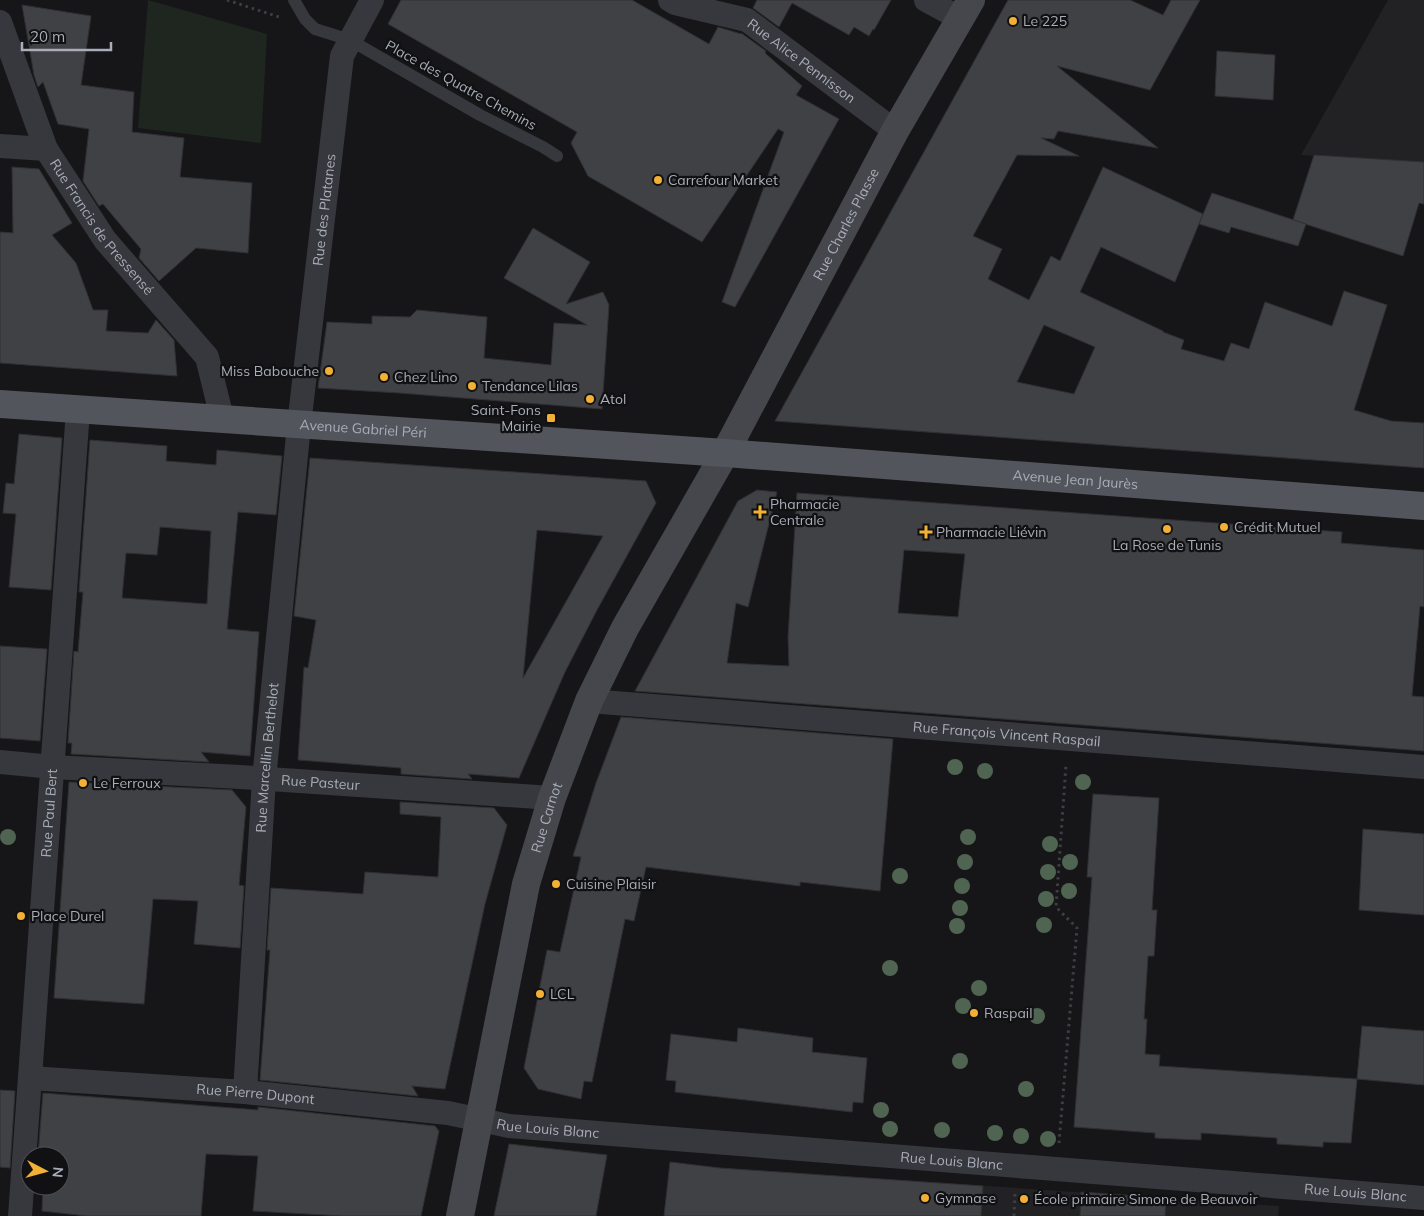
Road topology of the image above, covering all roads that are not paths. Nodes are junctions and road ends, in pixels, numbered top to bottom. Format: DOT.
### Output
graph roads {
  1 [pos="294,0"];
  2 [pos="372,0"];
  3 [pos="670,0"];
  4 [pos="926,0"];
  5 [pos="966,10"];
  6 [pos="0,22"];
  7 [pos="350,40"];
  8 [pos="895,131"];
  9 [pos="0,146"];
  10 [pos="46,149"];
  11 [pos="557,156"];
  12 [pos="0,404"];
  13 [pos="78,410"];
  14 [pos="222,418"];
  15 [pos="299,425"];
  16 [pos="725,453"];
  17 [pos="1424,506"];
  18 [pos="589,701"];
  19 [pos="0,762"];
  20 [pos="52,767"];
  21 [pos="1424,767"];
  22 [pos="264,779"];
  23 [pos="552,798"];
  24 [pos="30,1078"];
  25 [pos="245,1092"];
  26 [pos="480,1120"];
  27 [pos="1424,1198"];
  28 [pos="20,1216"];
  29 [pos="460,1216"];
  1 -- 7 [label="lane, Place des Quatre Chemins"];
  2 -- 7 [label="street, Rue des Platanes"];
  3 -- 8 [label="street, Rue Alice Pennisson"];
  4 -- 5 [label="street"];
  5 -- 8 [label="main road, Rue Charles Plasse"];
  6 -- 10 [label="street, Rue Francis de Pressensé"];
  7 -- 11 [label="lane, Place des Quatre Chemins"];
  7 -- 15 [label="street, Rue des Platanes"];
  8 -- 16 [label="main road, Rue Charles Plasse"];
  9 -- 10 [label="street"];
  10 -- 14 [label="street, Rue Francis de Pressensé"];
  12 -- 13 [label="main road, Avenue Gabriel Péri"];
  13 -- 14 [label="main road, Avenue Gabriel Péri"];
  13 -- 20 [label="street, Rue Paul Bert"];
  14 -- 15 [label="main road, Avenue Gabriel Péri"];
  15 -- 16 [label="main road, Avenue Gabriel Péri"];
  15 -- 22 [label="street, Rue Marcellin Berthelot"];
  16 -- 17 [label="main road, Avenue Jean Jaurès"];
  16 -- 18 [label="main road, Rue Carnot"];
  18 -- 21 [label="street, Rue François Vincent Raspail"];
  18 -- 23 [label="main road, Rue Carnot"];
  19 -- 20 [label="street, Rue Pasteur"];
  20 -- 22 [label="street, Rue Pasteur"];
  20 -- 24 [label="street, Rue Paul Bert"];
  22 -- 23 [label="street, Rue Pasteur"];
  22 -- 25 [label="street, Rue Marcellin Berthelot"];
  23 -- 26 [label="main road, Rue Carnot"];
  24 -- 25 [label="street, Rue Pierre Dupont"];
  24 -- 28 [label="street, Rue Paul Bert"];
  25 -- 26 [label="street, Rue Pierre Dupont"];
  26 -- 27 [label="street, Rue Louis Blanc"];
  26 -- 29 [label="main road, Rue Carnot"];
}
